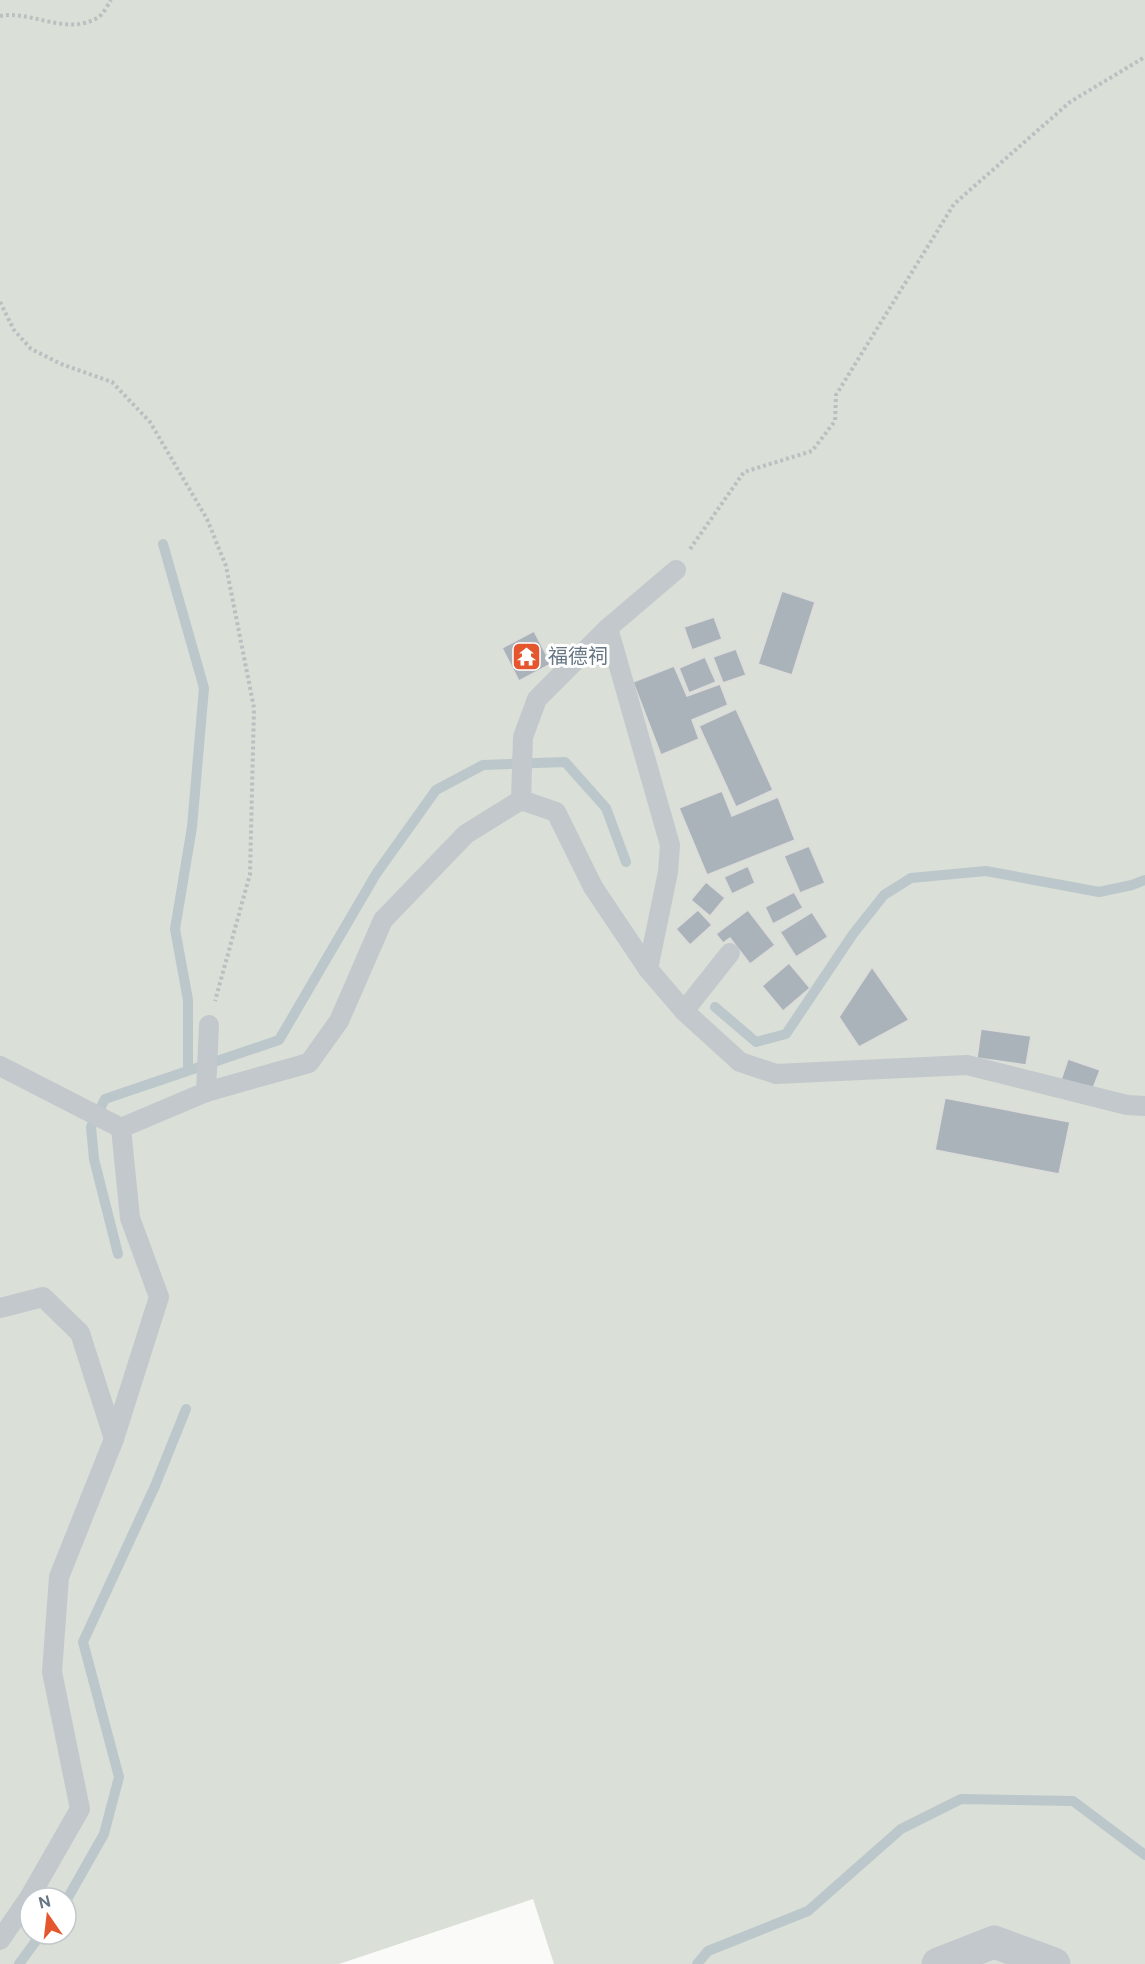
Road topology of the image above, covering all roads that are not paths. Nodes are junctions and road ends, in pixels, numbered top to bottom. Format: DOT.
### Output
graph roads {
  1 [pos="676,570"];
  2 [pos="608,628"];
  3 [pos="521,800"];
  4 [pos="730,953"];
  5 [pos="648,969"];
  6 [pos="684,1011"];
  7 [pos="209,1025"];
  8 [pos="0,1066"];
  9 [pos="206,1092"];
  10 [pos="1145,1106"];
  11 [pos="121,1128"];
  12 [pos="0,1308"];
  13 [pos="114,1439"];
  14 [pos="0,1940"];
  15 [pos="938,1964"];
  16 [pos="1054,1964"];
  1 -- 2 [label="lane"];
  2 -- 3 [label="lane"];
  2 -- 5 [label="lane"];
  3 -- 5 [label="lane"];
  3 -- 9 [label="lane"];
  4 -- 6 [label="lane"];
  5 -- 6 [label="lane"];
  6 -- 10 [label="lane"];
  7 -- 9 [label="lane"];
  8 -- 11 [label="lane"];
  9 -- 11 [label="lane"];
  11 -- 13 [label="lane"];
  12 -- 13 [label="lane"];
  13 -- 14 [label="lane"];
  15 -- 16 [label="street"];
}
